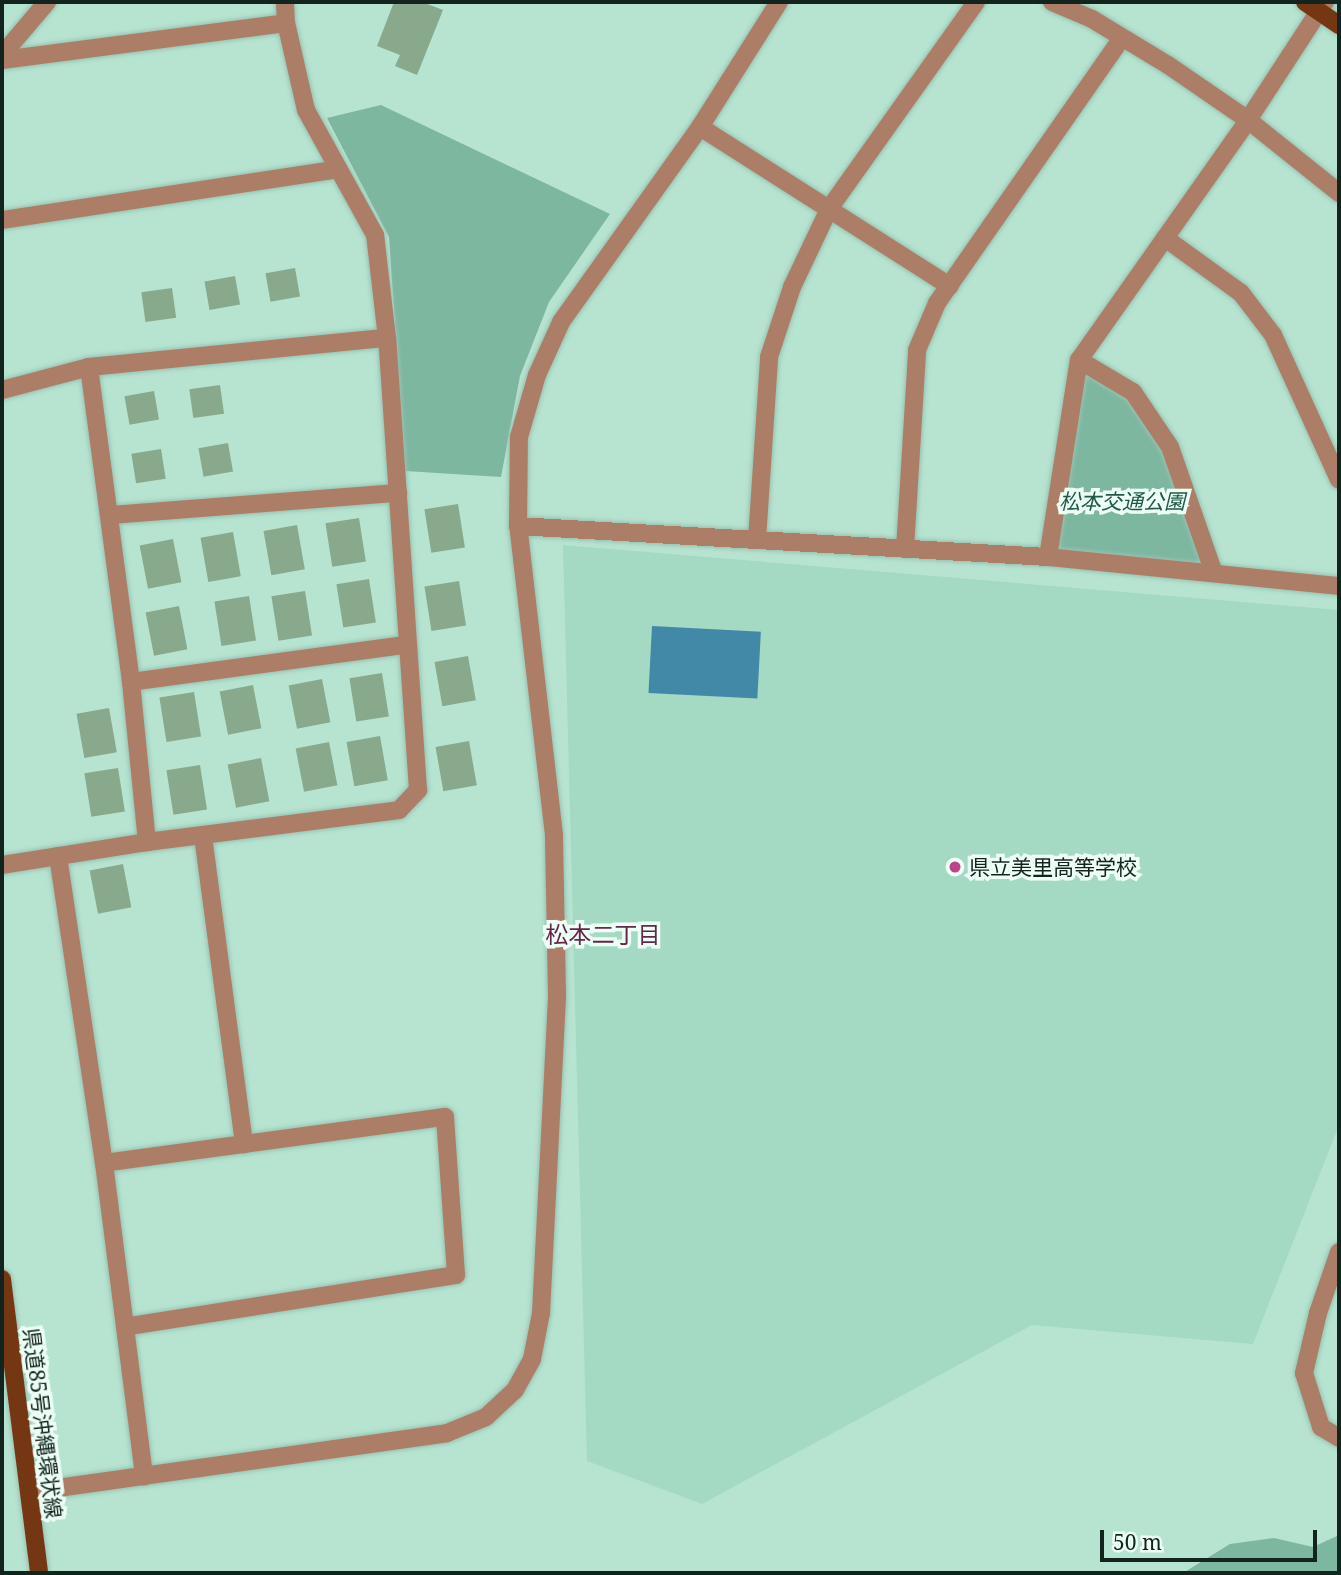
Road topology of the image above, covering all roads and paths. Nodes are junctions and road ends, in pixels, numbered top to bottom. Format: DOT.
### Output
graph roads {
  1 [pos="47,2"];
  2 [pos="285,2"];
  3 [pos="779,2"];
  4 [pos="976,2"];
  5 [pos="1052,2"];
  6 [pos="1316,5"];
  7 [pos="286,23"];
  8 [pos="1339,25"];
  9 [pos="1122,38"];
  10 [pos="2,58"];
  11 [pos="1248,120"];
  12 [pos="700,127"];
  13 [pos="338,169"];
  14 [pos="1339,193"];
  15 [pos="829,209"];
  16 [pos="2,220"];
  17 [pos="1165,238"];
  18 [pos="950,286"];
  19 [pos="387,338"];
  20 [pos="1079,360"];
  21 [pos="89,367"];
  22 [pos="2,390"];
  23 [pos="1339,480"];
  24 [pos="398,493"];
  25 [pos="110,515"];
  26 [pos="518,526"];
  27 [pos="757,540"];
  28 [pos="905,549"];
  29 [pos="1048,557"];
  30 [pos="1214,573"];
  31 [pos="1339,586"];
  32 [pos="406,645"];
  33 [pos="131,682"];
  34 [pos="204,836"];
  35 [pos="147,842"];
  36 [pos="58,856"];
  37 [pos="2,865"];
  38 [pos="244,1144"];
  39 [pos="104,1163"];
  40 [pos="1339,1252"];
  41 [pos="2,1279"];
  42 [pos="125,1326"];
  43 [pos="1339,1438"];
  44 [pos="144,1476"];
  45 [pos="29,1492"];
  46 [pos="39,1573"];
  1 -- 10 [label="street"];
  2 -- 7 [label="street"];
  3 -- 12 [label="street"];
  4 -- 15 [label="street"];
  5 -- 9 [label="street"];
  6 -- 8 [label="main road"];
  6 -- 11 [label="street"];
  7 -- 10 [label="street"];
  7 -- 13 [label="street"];
  9 -- 11 [label="street"];
  9 -- 18 [label="street"];
  11 -- 14 [label="street"];
  11 -- 17 [label="street"];
  12 -- 15 [label="street"];
  12 -- 26 [label="street"];
  13 -- 16 [label="street"];
  13 -- 19 [label="street"];
  15 -- 18 [label="street"];
  15 -- 27 [label="street"];
  17 -- 20 [label="street"];
  17 -- 23 [label="street"];
  18 -- 28 [label="street"];
  19 -- 21 [label="street"];
  19 -- 24 [label="street"];
  20 -- 29 [label="street"];
  20 -- 30 [label="street"];
  21 -- 22 [label="street"];
  21 -- 25 [label="street"];
  24 -- 25 [label="street"];
  24 -- 32 [label="street"];
  25 -- 33 [label="street"];
  26 -- 27 [label="street"];
  26 -- 44 [label="street"];
  27 -- 28 [label="street"];
  28 -- 29 [label="street"];
  29 -- 30 [label="street"];
  30 -- 31 [label="street"];
  32 -- 33 [label="street"];
  32 -- 34 [label="street"];
  33 -- 35 [label="street"];
  34 -- 35 [label="street"];
  34 -- 38 [label="street"];
  35 -- 36 [label="street"];
  36 -- 37 [label="street"];
  36 -- 39 [label="street"];
  38 -- 39 [label="street"];
  38 -- 42 [label="street"];
  39 -- 42 [label="street"];
  40 -- 43 [label="street"];
  41 -- 45 [label="main road, 県道85号沖縄環状線"];
  42 -- 44 [label="street"];
  44 -- 45 [label="street"];
  45 -- 46 [label="main road, 県道85号沖縄環状線"];
}
